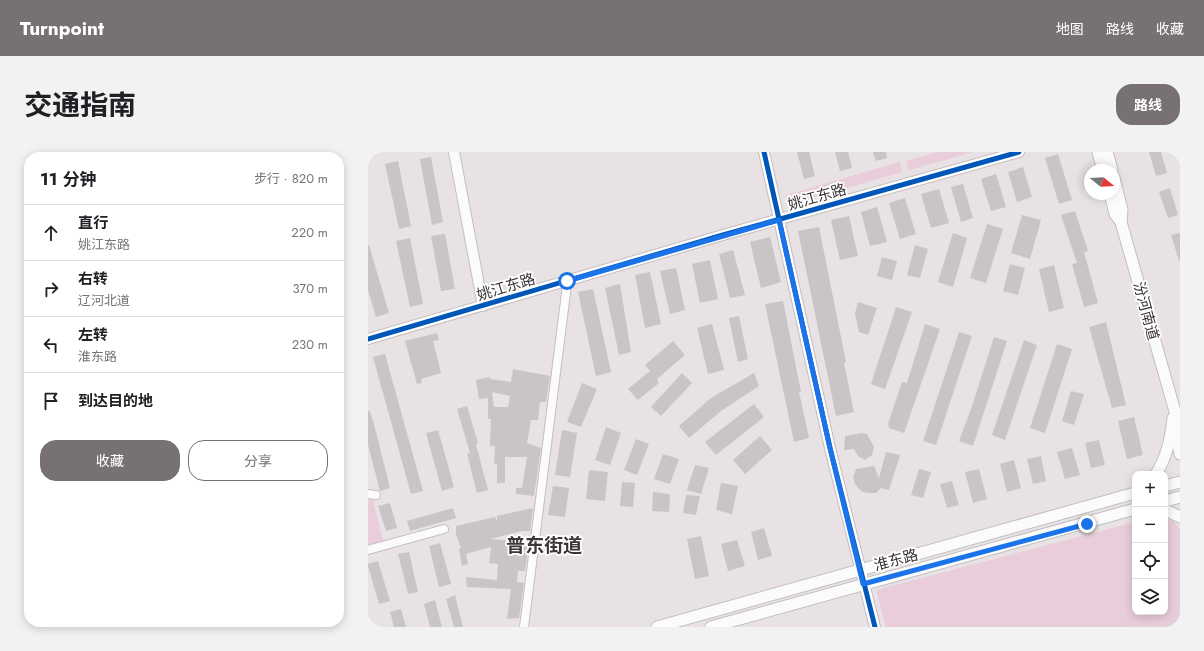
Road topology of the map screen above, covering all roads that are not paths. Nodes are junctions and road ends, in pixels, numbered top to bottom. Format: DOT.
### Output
graph roads {
  1 [pos="454,152"];
  2 [pos="764,152"];
  3 [pos="1000,152"];
  4 [pos="1019,152"];
  5 [pos="1098,152"];
  6 [pos="1107,152"];
  7 [pos="1101,164"];
  8 [pos="1110,164"];
  9 [pos="1112,200"];
  10 [pos="1120,200"];
  11 [pos="778,218"];
  12 [pos="1121,222"];
  13 [pos="568,278"];
  14 [pos="482,303"];
  15 [pos="368,333"];
  16 [pos="368,339"];
  17 [pos="1171,400"];
  18 [pos="1173,418"];
  19 [pos="1180,429"];
  20 [pos="1180,454"];
  21 [pos="1158,471"];
  22 [pos="1180,482"];
  23 [pos="1168,485"];
  24 [pos="1132,494"];
  25 [pos="1180,497"];
  26 [pos="1168,500"];
  27 [pos="1132,510"];
  28 [pos="1168,511"];
  29 [pos="1180,517"];
  30 [pos="444,529"];
  31 [pos="368,550"];
  32 [pos="859,570"];
  33 [pos="863,584"];
  34 [pos="524,627"];
  35 [pos="657,627"];
  36 [pos="711,627"];
  37 [pos="875,627"];
  1 -- 14 [label="street"];
  2 -- 11 [label="street"];
  3 -- 11 [label="street, 姚江东路"];
  4 -- 11 [label="street, 姚江东路"];
  5 -- 7 [label="main road"];
  6 -- 8 [label="main road"];
  9 -- 12 [label="main road, 汾河南道"];
  10 -- 12 [label="main road, 汾河南道"];
  11 -- 13 [label="street, 姚江东路"];
  11 -- 32 [label="street"];
  12 -- 17 [label="main road, 汾河南道"];
  13 -- 14 [label="street, 姚江东路"];
  13 -- 34 [label="street"];
  14 -- 15 [label="street, 姚江东路"];
  14 -- 16 [label="street, 姚江东路"];
  17 -- 18 [label="main road, 汾河南道"];
  17 -- 19 [label="main road, 汾河南道"];
  18 -- 20 [label="main road, 汾河南道"];
  18 -- 21 [label="main road"];
  22 -- 23 [label="main road"];
  24 -- 32 [label="main road, 淮东路"];
  25 -- 26 [label="main road"];
  27 -- 33 [label="main road, 淮东路"];
  28 -- 29 [label="main road"];
  30 -- 31 [label="street"];
  32 -- 33 [label="street"];
  32 -- 35 [label="main road, 淮东路"];
  33 -- 36 [label="main road, 淮东路"];
  33 -- 37 [label="street"];
}
